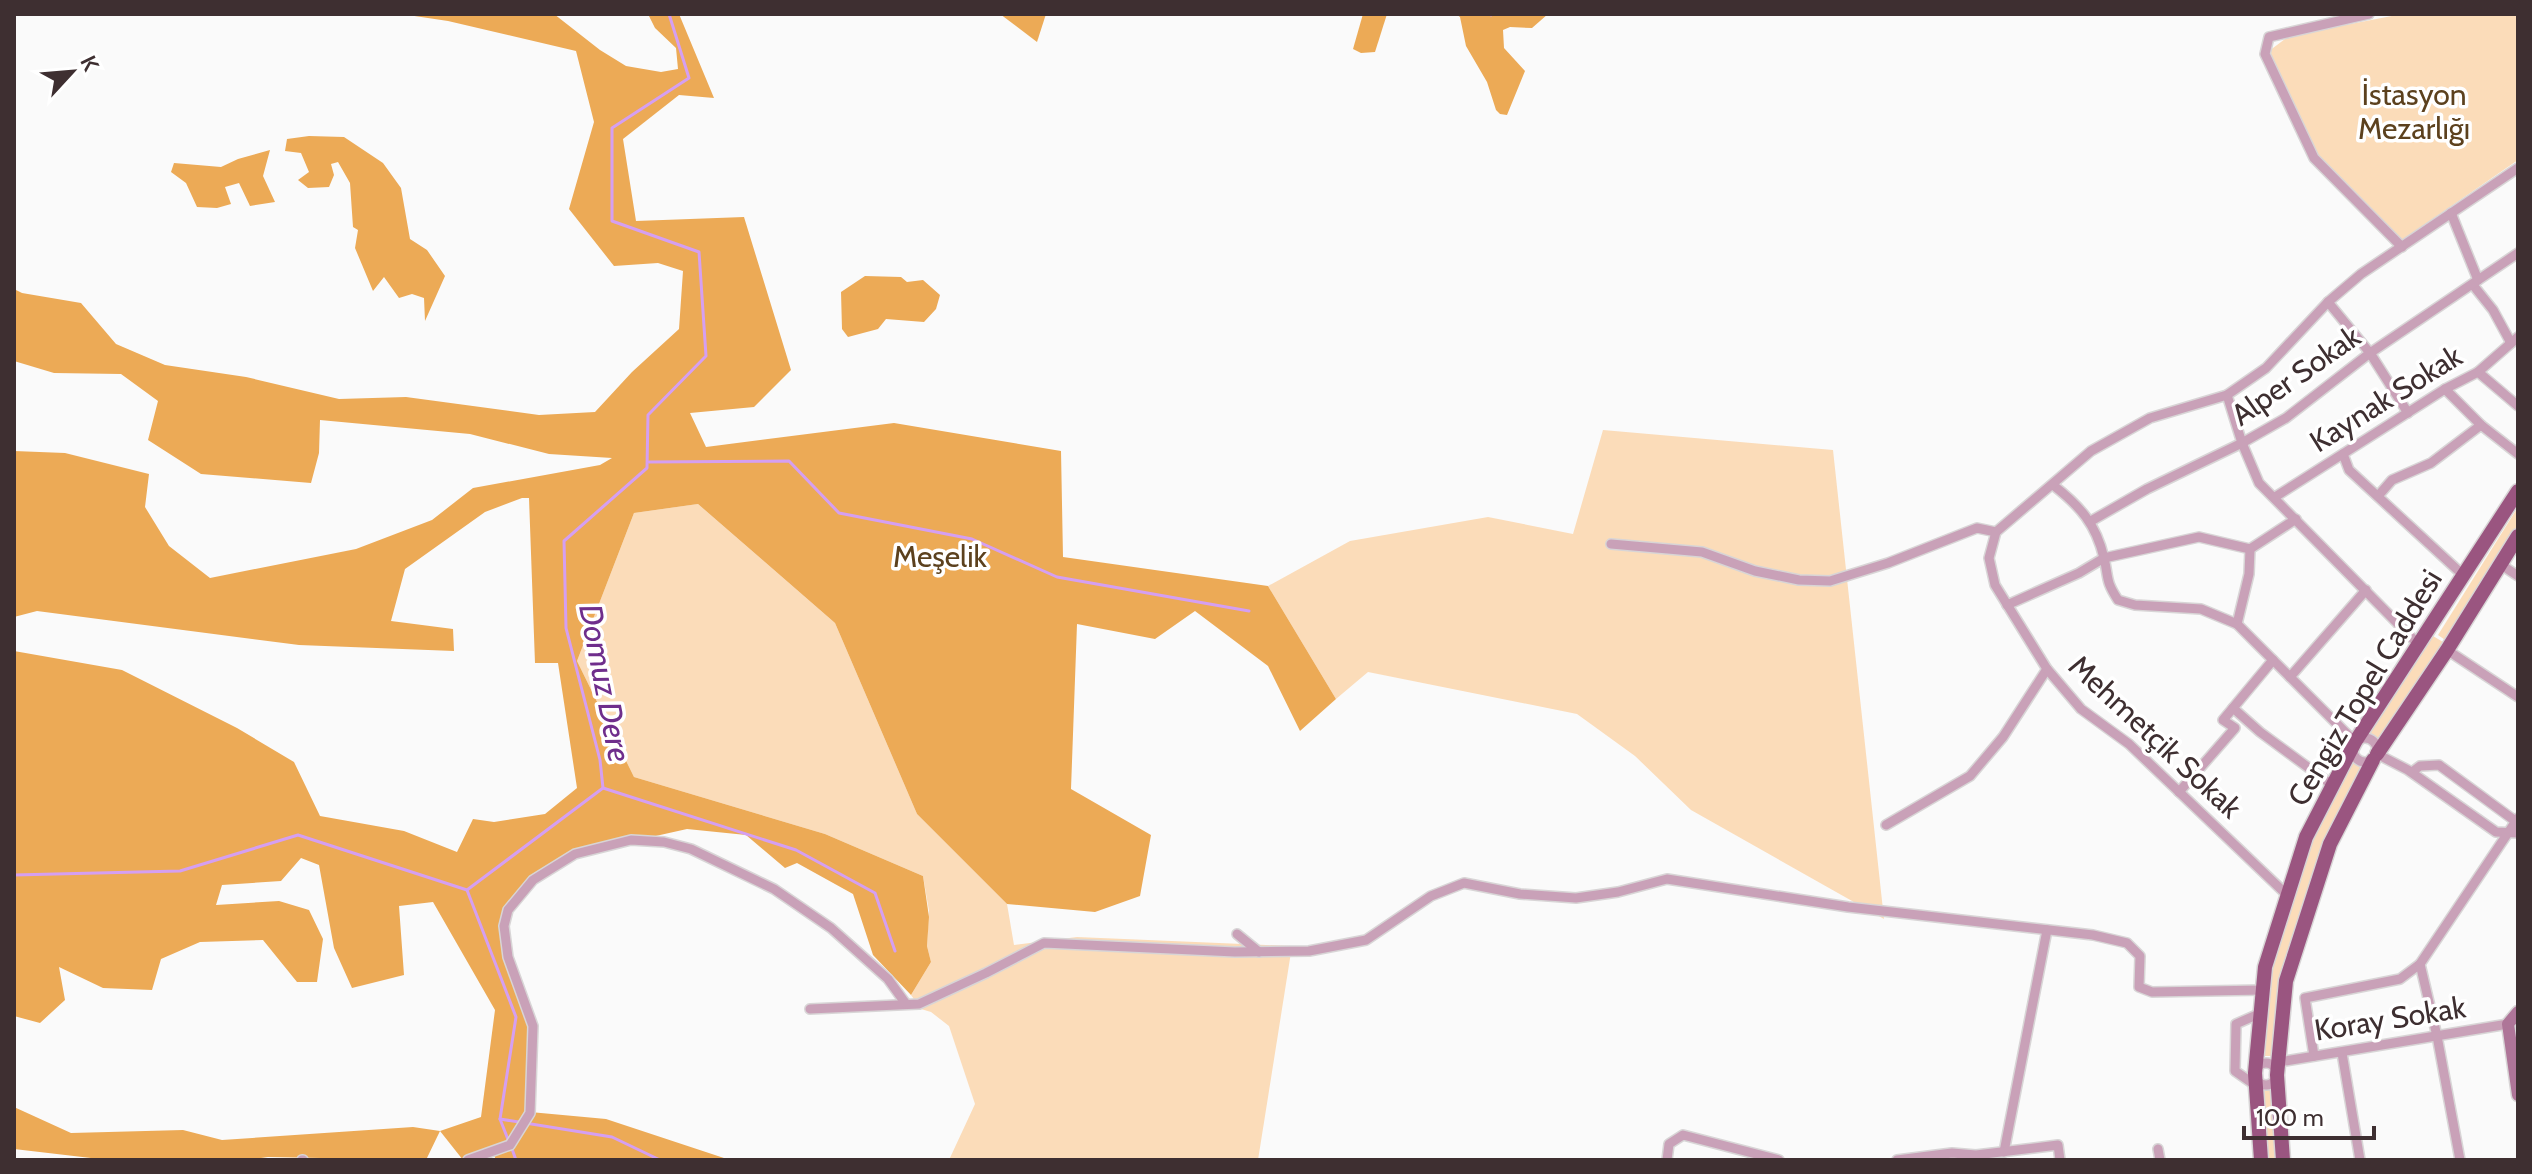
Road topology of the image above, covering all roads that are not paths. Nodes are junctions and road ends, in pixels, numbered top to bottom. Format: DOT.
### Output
graph roads {
  1 [pos="2369,14"];
  2 [pos="2518,168"];
  3 [pos="2451,213"];
  4 [pos="2402,247"];
  5 [pos="2518,253"];
  6 [pos="2476,282"];
  7 [pos="2328,302"];
  8 [pos="2514,340"];
  9 [pos="2370,353"];
  10 [pos="2478,372"];
  11 [pos="2445,389"];
  12 [pos="2227,395"];
  13 [pos="2518,406"];
  14 [pos="2408,413"];
  15 [pos="2481,425"];
  16 [pos="2242,443"];
  17 [pos="2343,454"];
  18 [pos="2518,454"];
  19 [pos="2053,485"];
  20 [pos="2518,491"];
  21 [pos="2378,496"];
  22 [pos="2275,497"];
  23 [pos="2296,519"];
  24 [pos="2091,521"];
  25 [pos="1996,532"];
  26 [pos="2518,536"];
  27 [pos="1611,544"];
  28 [pos="2250,549"];
  29 [pos="2104,558"];
  30 [pos="2500,564"];
  31 [pos="2463,575"];
  32 [pos="2518,576"];
  33 [pos="2366,590"];
  34 [pos="2007,605"];
  35 [pos="2237,624"];
  36 [pos="2419,645"];
  37 [pos="2447,650"];
  38 [pos="2273,660"];
  39 [pos="2047,669"];
  40 [pos="2290,677"];
  41 [pos="2517,693"];
  42 [pos="2233,708"];
  43 [pos="2355,742"];
  44 [pos="2375,757"];
  45 [pos="2412,772"];
  46 [pos="2332,785"];
  47 [pos="2179,792"];
  48 [pos="2517,820"];
  49 [pos="1886,825"];
  50 [pos="2513,833"];
  51 [pos="2286,894"];
  52 [pos="2047,930"];
  53 [pos="1237,934"];
  54 [pos="1259,952"];
  55 [pos="2420,964"];
  56 [pos="2263,990"];
  57 [pos="906,1004"];
  58 [pos="810,1009"];
  59 [pos="2518,1012"];
  60 [pos="2261,1013"];
  61 [pos="2508,1024"];
  62 [pos="2437,1036"];
  63 [pos="2342,1053"];
  64 [pos="2314,1056"];
  65 [pos="2278,1068"];
  66 [pos="2255,1079"];
  67 [pos="2518,1095"];
  68 [pos="2004,1152"];
  69 [pos="468,1160"];
  70 [pos="1667,1160"];
  71 [pos="1779,1160"];
  72 [pos="1897,1160"];
  73 [pos="2060,1160"];
  74 [pos="2261,1160"];
  75 [pos="2283,1160"];
  76 [pos="2360,1160"];
  77 [pos="2460,1160"];
  1 -- 4 [label="street"];
  2 -- 3 [label="street"];
  3 -- 4 [label="street"];
  3 -- 6 [label="street"];
  4 -- 7 [label="street"];
  5 -- 6 [label="street, Alper Sokak"];
  6 -- 8 [label="street"];
  6 -- 9 [label="street, Alper Sokak"];
  7 -- 9 [label="street"];
  7 -- 12 [label="street"];
  8 -- 10 [label="street, Kaynak Sokak"];
  9 -- 14 [label="street"];
  9 -- 16 [label="street, Alper Sokak"];
  10 -- 11 [label="street, Kaynak Sokak"];
  10 -- 13 [label="street"];
  11 -- 14 [label="street, Kaynak Sokak"];
  11 -- 15 [label="street"];
  12 -- 16 [label="street"];
  12 -- 19 [label="street"];
  14 -- 17 [label="street, Kaynak Sokak"];
  15 -- 18 [label="street"];
  15 -- 21 [label="street"];
  16 -- 22 [label="street"];
  16 -- 24 [label="street, Alper Sokak"];
  17 -- 21 [label="street"];
  17 -- 22 [label="street, Kaynak Sokak"];
  19 -- 24 [label="street"];
  19 -- 25 [label="street"];
  20 -- 31 [label="main road, Cengiz Topel Caddesi"];
  21 -- 31 [label="street"];
  22 -- 23 [label="street"];
  23 -- 28 [label="street"];
  23 -- 33 [label="street"];
  24 -- 29 [label="street"];
  25 -- 27 [label="street"];
  25 -- 34 [label="street, Mehmetçik Sokak"];
  26 -- 30 [label="main road, Cengiz Topel Caddesi"];
  28 -- 29 [label="street"];
  28 -- 35 [label="street"];
  29 -- 34 [label="street"];
  29 -- 35 [label="street"];
  30 -- 32 [label="street"];
  30 -- 37 [label="main road, Cengiz Topel Caddesi"];
  31 -- 36 [label="main road, Cengiz Topel Caddesi"];
  33 -- 36 [label="street"];
  33 -- 40 [label="street"];
  34 -- 39 [label="street, Mehmetçik Sokak"];
  35 -- 38 [label="street"];
  36 -- 43 [label="main road, Cengiz Topel Caddesi"];
  37 -- 41 [label="street"];
  37 -- 44 [label="main road, Cengiz Topel Caddesi"];
  38 -- 40 [label="street"];
  38 -- 42 [label="street"];
  39 -- 47 [label="street, Mehmetçik Sokak"];
  39 -- 49 [label="street"];
  40 -- 43 [label="street"];
  42 -- 46 [label="street"];
  42 -- 47 [label="street"];
  43 -- 44 [label="street"];
  43 -- 44 [label="street"];
  43 -- 46 [label="main road, Cengiz Topel Caddesi"];
  44 -- 45 [label="street"];
  44 -- 65 [label="main road, Cengiz Topel Caddesi"];
  45 -- 48 [label="street"];
  45 -- 50 [label="street"];
  46 -- 51 [label="main road, Cengiz Topel Caddesi"];
  47 -- 51 [label="street, Mehmetçik Sokak"];
  48 -- 50 [label="street"];
  50 -- 55 [label="street"];
  51 -- 56 [label="main road, Cengiz Topel Caddesi"];
  52 -- 54 [label="street"];
  52 -- 56 [label="street"];
  52 -- 68 [label="street"];
  53 -- 54 [label="street"];
  54 -- 57 [label="street"];
  55 -- 62 [label="street"];
  55 -- 64 [label="street"];
  56 -- 60 [label="main road, Cengiz Topel Caddesi"];
  57 -- 58 [label="street"];
  57 -- 69 [label="street"];
  59 -- 61 [label="street"];
  60 -- 66 [label="main road, Cengiz Topel Caddesi"];
  60 -- 66 [label="street"];
  61 -- 62 [label="street, Koray Sokak"];
  61 -- 67 [label="street"];
  62 -- 63 [label="street, Koray Sokak"];
  62 -- 77 [label="street"];
  63 -- 64 [label="street, Koray Sokak"];
  63 -- 76 [label="street"];
  64 -- 65 [label="street, Koray Sokak"];
  65 -- 66 [label="street"];
  65 -- 66 [label="street"];
  65 -- 75 [label="main road, Cengiz Topel Caddesi"];
  66 -- 74 [label="main road, Cengiz Topel Caddesi"];
  68 -- 72 [label="street"];
  68 -- 73 [label="street"];
  70 -- 71 [label="street"];
}
